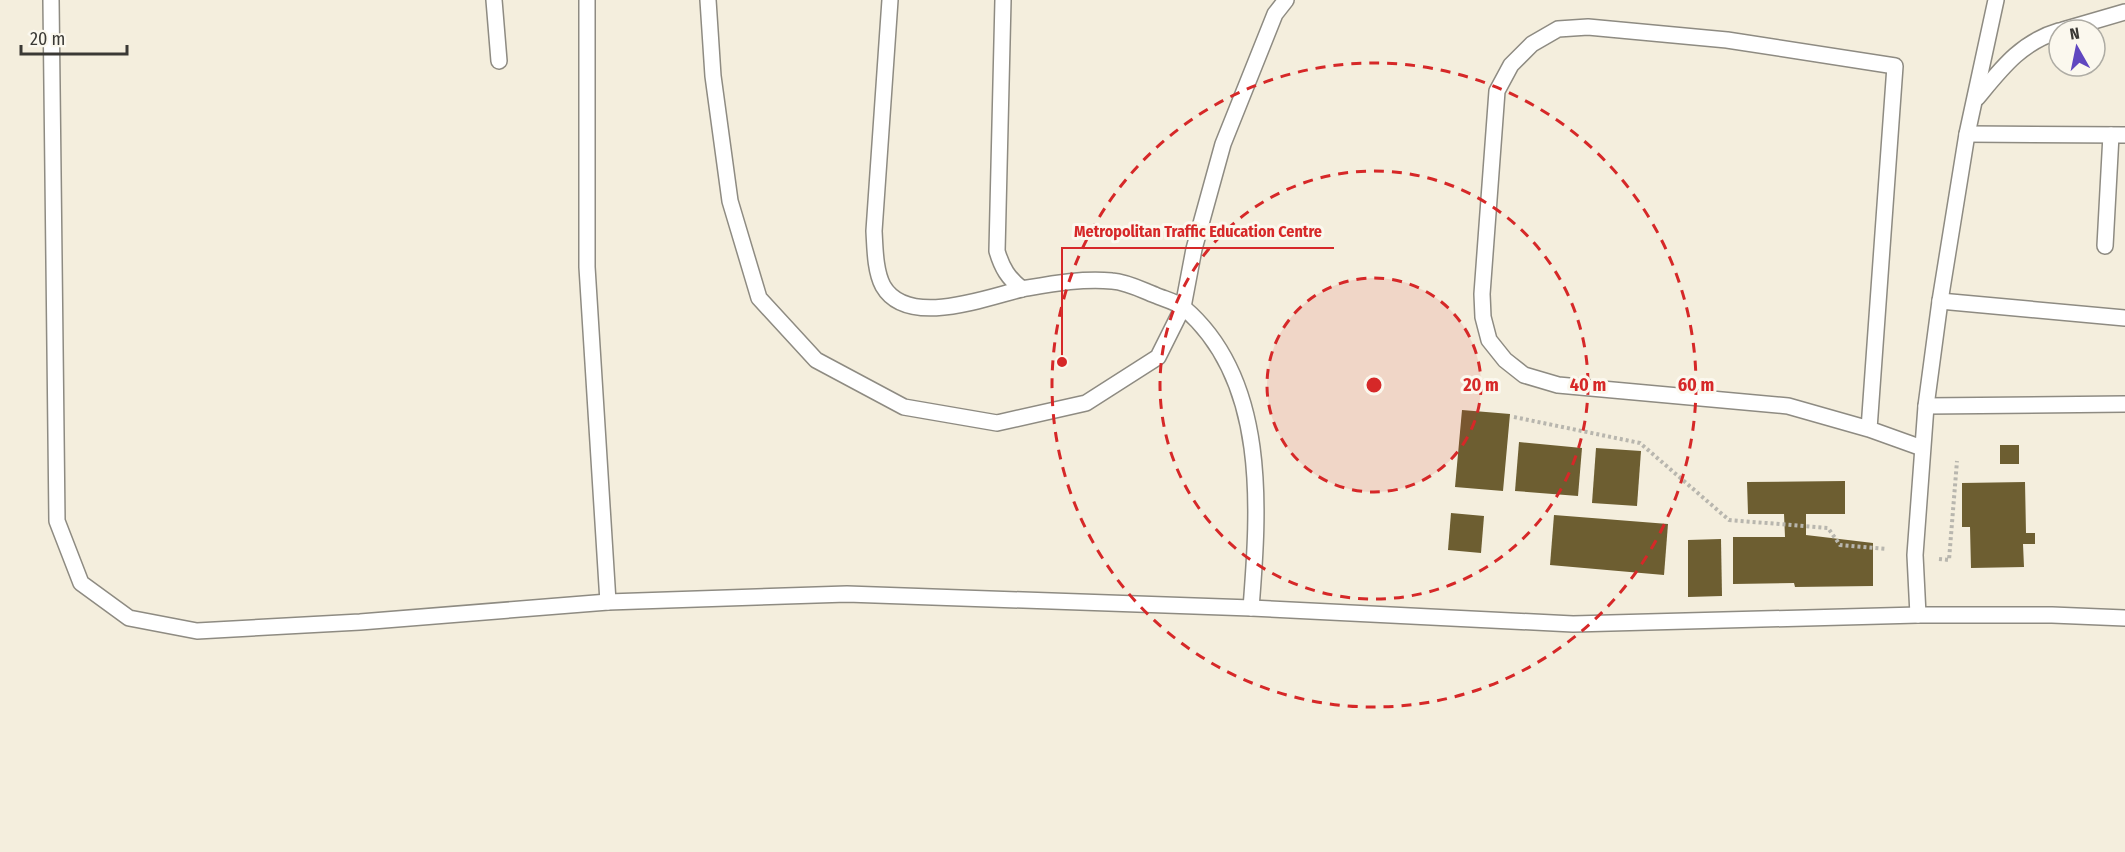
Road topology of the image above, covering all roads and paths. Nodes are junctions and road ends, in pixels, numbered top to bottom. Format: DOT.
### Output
graph roads {
  1 [pos="51,0"];
  2 [pos="494,0"];
  3 [pos="587,0"];
  4 [pos="708,0"];
  5 [pos="890,0"];
  6 [pos="1003,0"];
  7 [pos="1286,0"];
  8 [pos="1996,0"];
  9 [pos="2125,12"];
  10 [pos="2104,18"];
  11 [pos="2047,35"];
  12 [pos="499,61"];
  13 [pos="1974,101"];
  14 [pos="1967,134"];
  15 [pos="2118,135"];
  16 [pos="2105,246"];
  17 [pos="1022,289"];
  18 [pos="1940,301"];
  19 [pos="1183,307"];
  20 [pos="2125,318"];
  21 [pos="2125,404"];
  22 [pos="1926,406"];
  23 [pos="1515,417"];
  24 [pos="1869,429"];
  25 [pos="1922,448"];
  26 [pos="1957,461"];
  27 [pos="1886,549"];
  28 [pos="1939,567"];
  29 [pos="608,602"];
  30 [pos="1251,608"];
  31 [pos="1917,615"];
  32 [pos="2125,618"];
  1 -- 29 [label="lane"];
  2 -- 12 [label="lane"];
  3 -- 29 [label="lane"];
  4 -- 19 [label="lane"];
  5 -- 17 [label="lane"];
  6 -- 17 [label="lane"];
  7 -- 19 [label="lane"];
  8 -- 13 [label="lane"];
  9 -- 10 [label="lane"];
  11 -- 13 [label="lane"];
  13 -- 14 [label="lane"];
  14 -- 15 [label="lane"];
  14 -- 18 [label="lane"];
  15 -- 16 [label="lane"];
  17 -- 19 [label="lane"];
  18 -- 20 [label="lane"];
  18 -- 22 [label="lane"];
  19 -- 30 [label="lane"];
  21 -- 22 [label="lane"];
  22 -- 25 [label="lane"];
  23 -- 27 [label="path"];
  24 -- 24 [label="lane"];
  24 -- 25 [label="lane"];
  25 -- 31 [label="lane"];
  26 -- 28 [label="path"];
  29 -- 30 [label="lane"];
  30 -- 31 [label="lane"];
  31 -- 32 [label="lane"];
}
